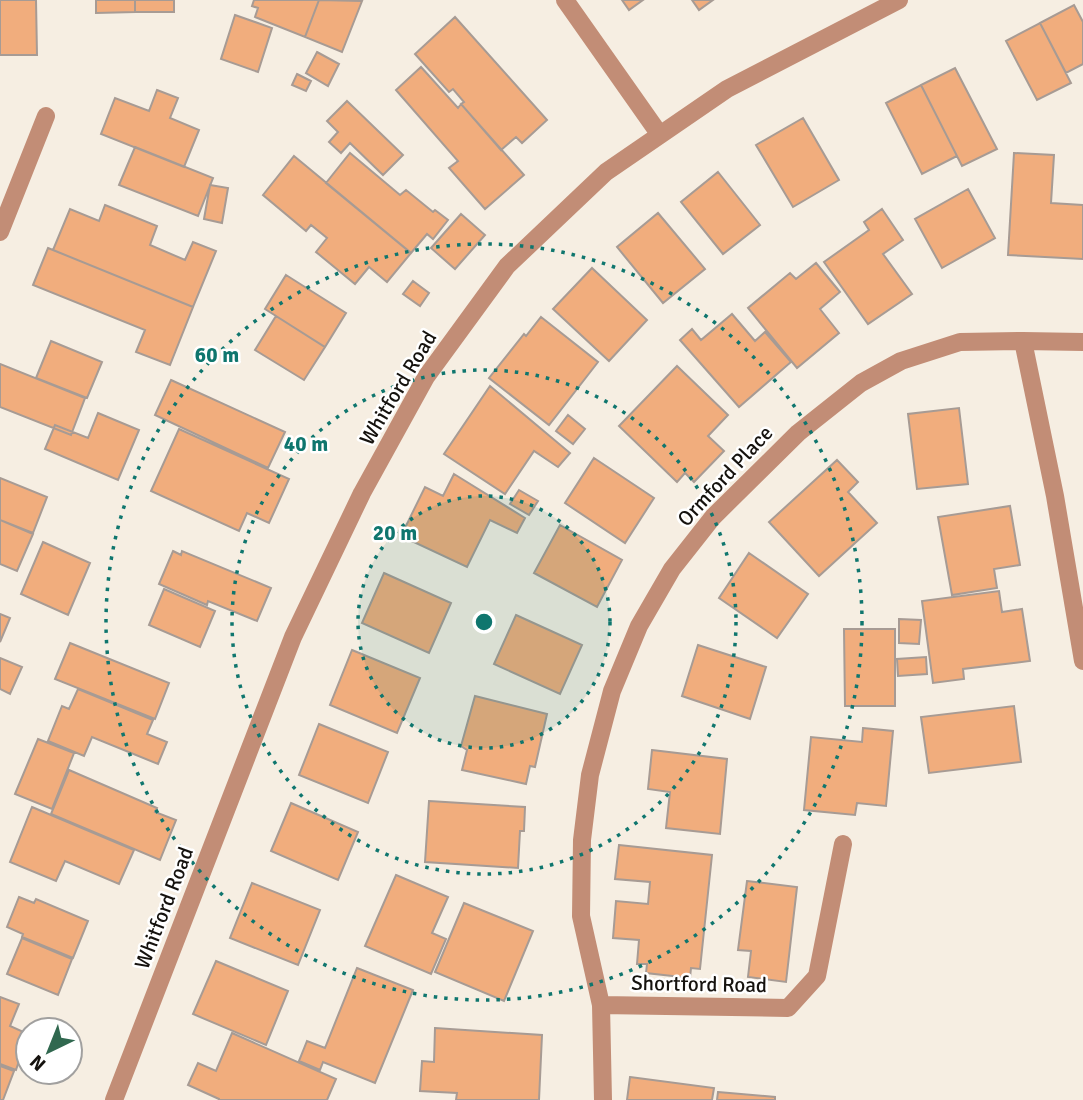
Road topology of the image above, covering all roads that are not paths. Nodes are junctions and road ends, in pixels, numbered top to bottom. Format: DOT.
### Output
graph roads {
  1 [pos="565,0"];
  2 [pos="899,0"];
  3 [pos="46,116"];
  4 [pos="660,135"];
  5 [pos="0,232"];
  6 [pos="1023,341"];
  7 [pos="1083,342"];
  8 [pos="1083,661"];
  9 [pos="843,844"];
  10 [pos="601,1005"];
  11 [pos="114,1100"];
  12 [pos="603,1100"];
  1 -- 4 [label="street"];
  2 -- 4 [label="street, Whitford Road"];
  3 -- 5 [label="street"];
  4 -- 11 [label="street, Whitford Road"];
  6 -- 7 [label="street, Ormford Place"];
  6 -- 8 [label="street"];
  6 -- 10 [label="street, Ormford Place"];
  9 -- 10 [label="street, Shortford Road"];
  10 -- 12 [label="street, Ormford Place"];
}
